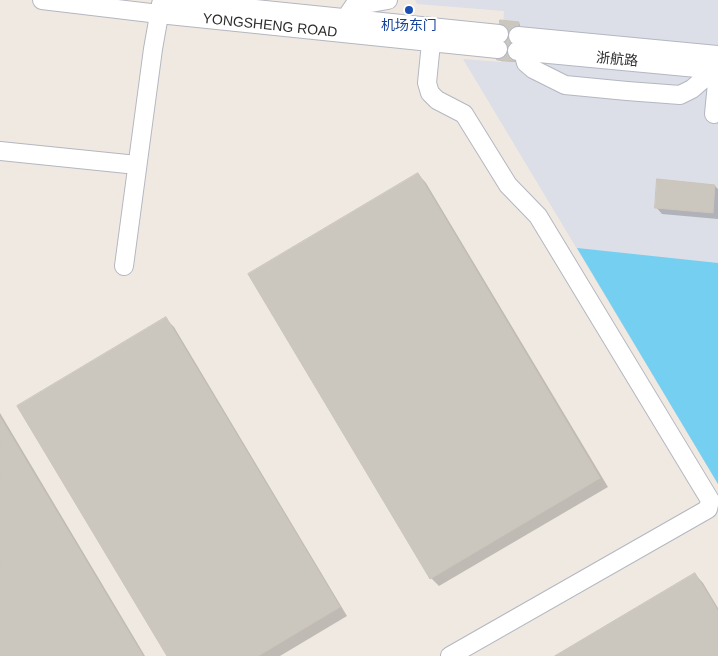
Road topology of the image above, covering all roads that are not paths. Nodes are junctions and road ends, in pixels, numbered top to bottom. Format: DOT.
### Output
graph roads {
  1 [pos="42,0"];
  2 [pos="388,0"];
  3 [pos="163,5"];
  4 [pos="348,14"];
  5 [pos="431,43"];
  6 [pos="717,62"];
  7 [pos="714,114"];
  8 [pos="0,151"];
  9 [pos="137,165"];
  10 [pos="124,266"];
  11 [pos="450,656"];
  1 -- 3 [label="street, YONGSHENG ROAD"];
  2 -- 4 [label="street"];
  3 -- 4 [label="street, YONGSHENG ROAD"];
  3 -- 9 [label="street"];
  4 -- 5 [label="street, YONGSHENG ROAD"];
  4 -- 5 [label="street, YONGSHENG ROAD"];
  5 -- 11 [label="street"];
  6 -- 6 [label="street, 浙航路"];
  6 -- 7 [label="street"];
  8 -- 9 [label="street"];
  9 -- 10 [label="street"];
}
